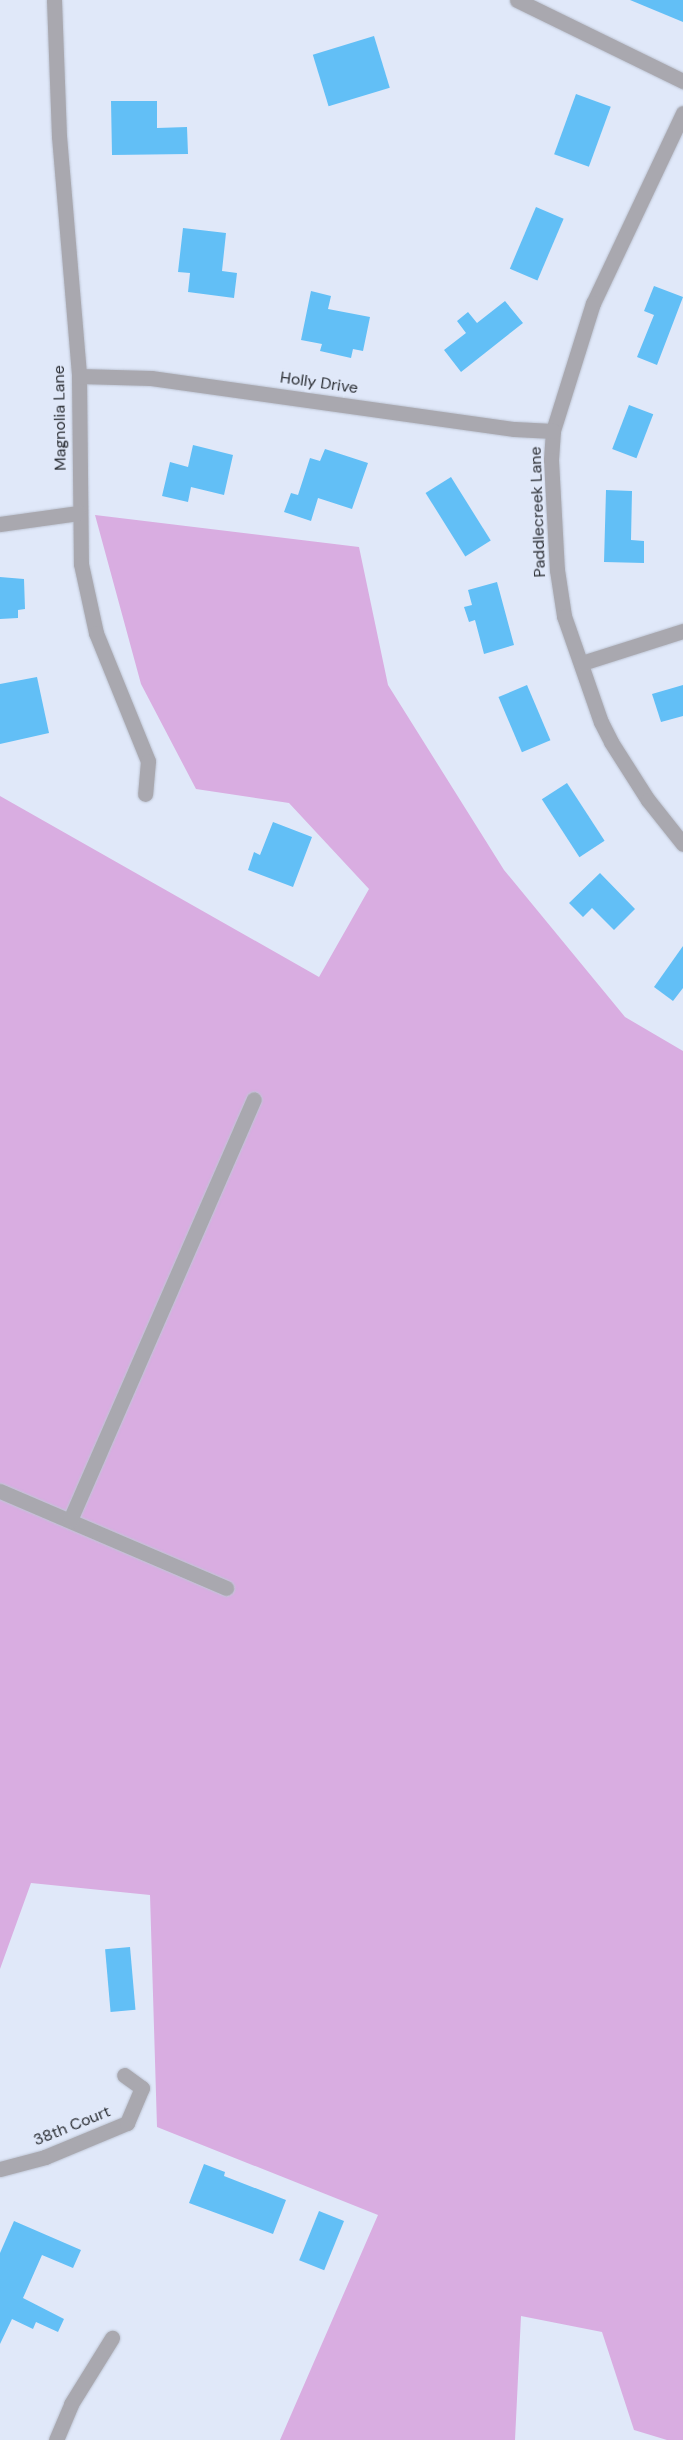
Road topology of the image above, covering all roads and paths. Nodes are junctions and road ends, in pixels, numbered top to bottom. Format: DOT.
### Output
graph roads {
  1 [pos="54,0"];
  2 [pos="516,0"];
  3 [pos="683,81"];
  4 [pos="683,113"];
  5 [pos="79,376"];
  6 [pos="554,431"];
  7 [pos="78,513"];
  8 [pos="0,524"];
  9 [pos="683,631"];
  10 [pos="582,663"];
  11 [pos="145,794"];
  12 [pos="683,844"];
  13 [pos="254,1099"];
  14 [pos="0,1490"];
  15 [pos="70,1520"];
  16 [pos="226,1588"];
  17 [pos="124,2075"];
  18 [pos="0,2169"];
  19 [pos="112,2338"];
  20 [pos="56,2440"];
  1 -- 5 [label="street, Magnolia Lane"];
  2 -- 3 [label="street"];
  4 -- 6 [label="street, Paddlecreek Lane"];
  5 -- 6 [label="street, Holly Drive"];
  5 -- 7 [label="street, Magnolia Lane"];
  6 -- 10 [label="street, Paddlecreek Lane"];
  7 -- 8 [label="street"];
  7 -- 11 [label="street, Magnolia Lane"];
  9 -- 10 [label="street"];
  10 -- 12 [label="street, Paddlecreek Lane"];
  13 -- 15 [label="street"];
  14 -- 15 [label="street"];
  15 -- 16 [label="street"];
  17 -- 18 [label="street, 38th Court"];
  19 -- 20 [label="street"];
}
